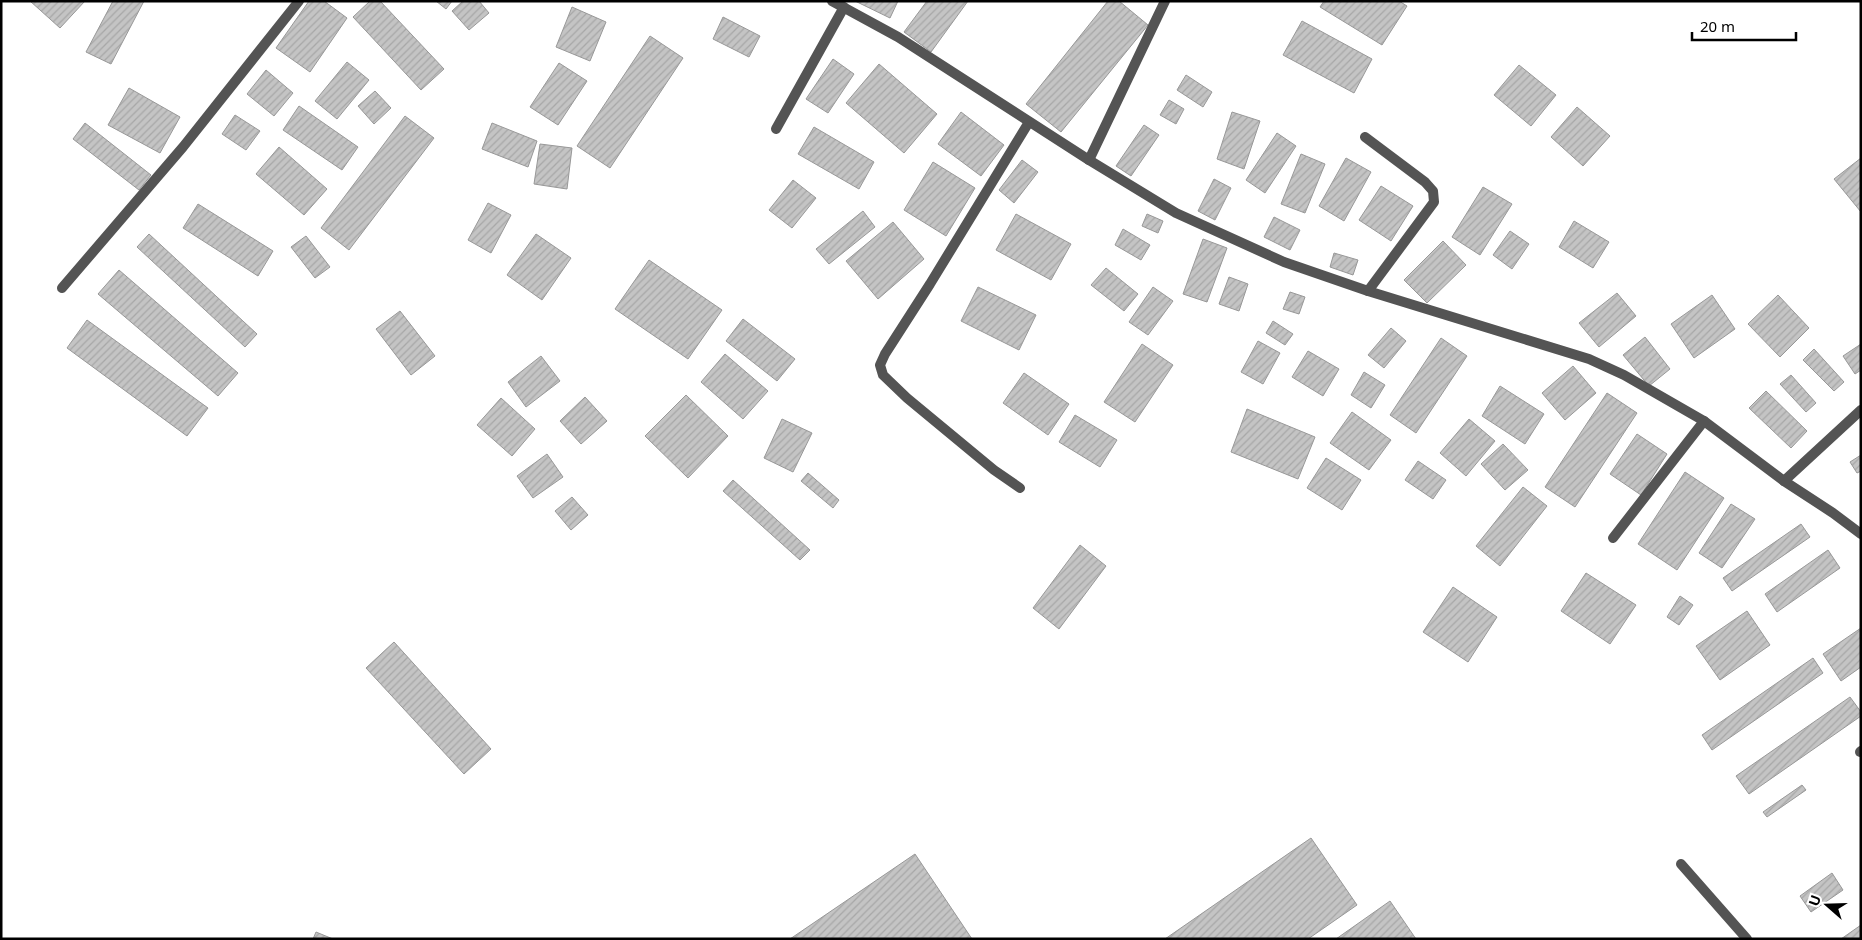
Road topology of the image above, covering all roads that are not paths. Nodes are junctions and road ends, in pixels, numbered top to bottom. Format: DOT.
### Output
graph roads {
  1 [pos="299,1"];
  2 [pos="832,1"];
  3 [pos="1165,1"];
  4 [pos="844,7"];
  5 [pos="1029,122"];
  6 [pos="776,130"];
  7 [pos="1365,138"];
  8 [pos="1088,160"];
  9 [pos="62,288"];
  10 [pos="1368,291"];
  11 [pos="1861,410"];
  12 [pos="1704,422"];
  13 [pos="1784,481"];
  14 [pos="1020,488"];
  15 [pos="1861,534"];
  16 [pos="1613,538"];
  17 [pos="1681,864"];
  18 [pos="1747,939"];
  1 -- 9 [label="street"];
  2 -- 4 [label="street"];
  3 -- 8 [label="street"];
  4 -- 5 [label="street"];
  4 -- 6 [label="street"];
  5 -- 8 [label="street"];
  5 -- 14 [label="street"];
  7 -- 10 [label="street"];
  8 -- 10 [label="street"];
  10 -- 12 [label="street"];
  11 -- 13 [label="street"];
  12 -- 13 [label="street"];
  12 -- 16 [label="street"];
  13 -- 15 [label="street"];
  17 -- 18 [label="street"];
}
